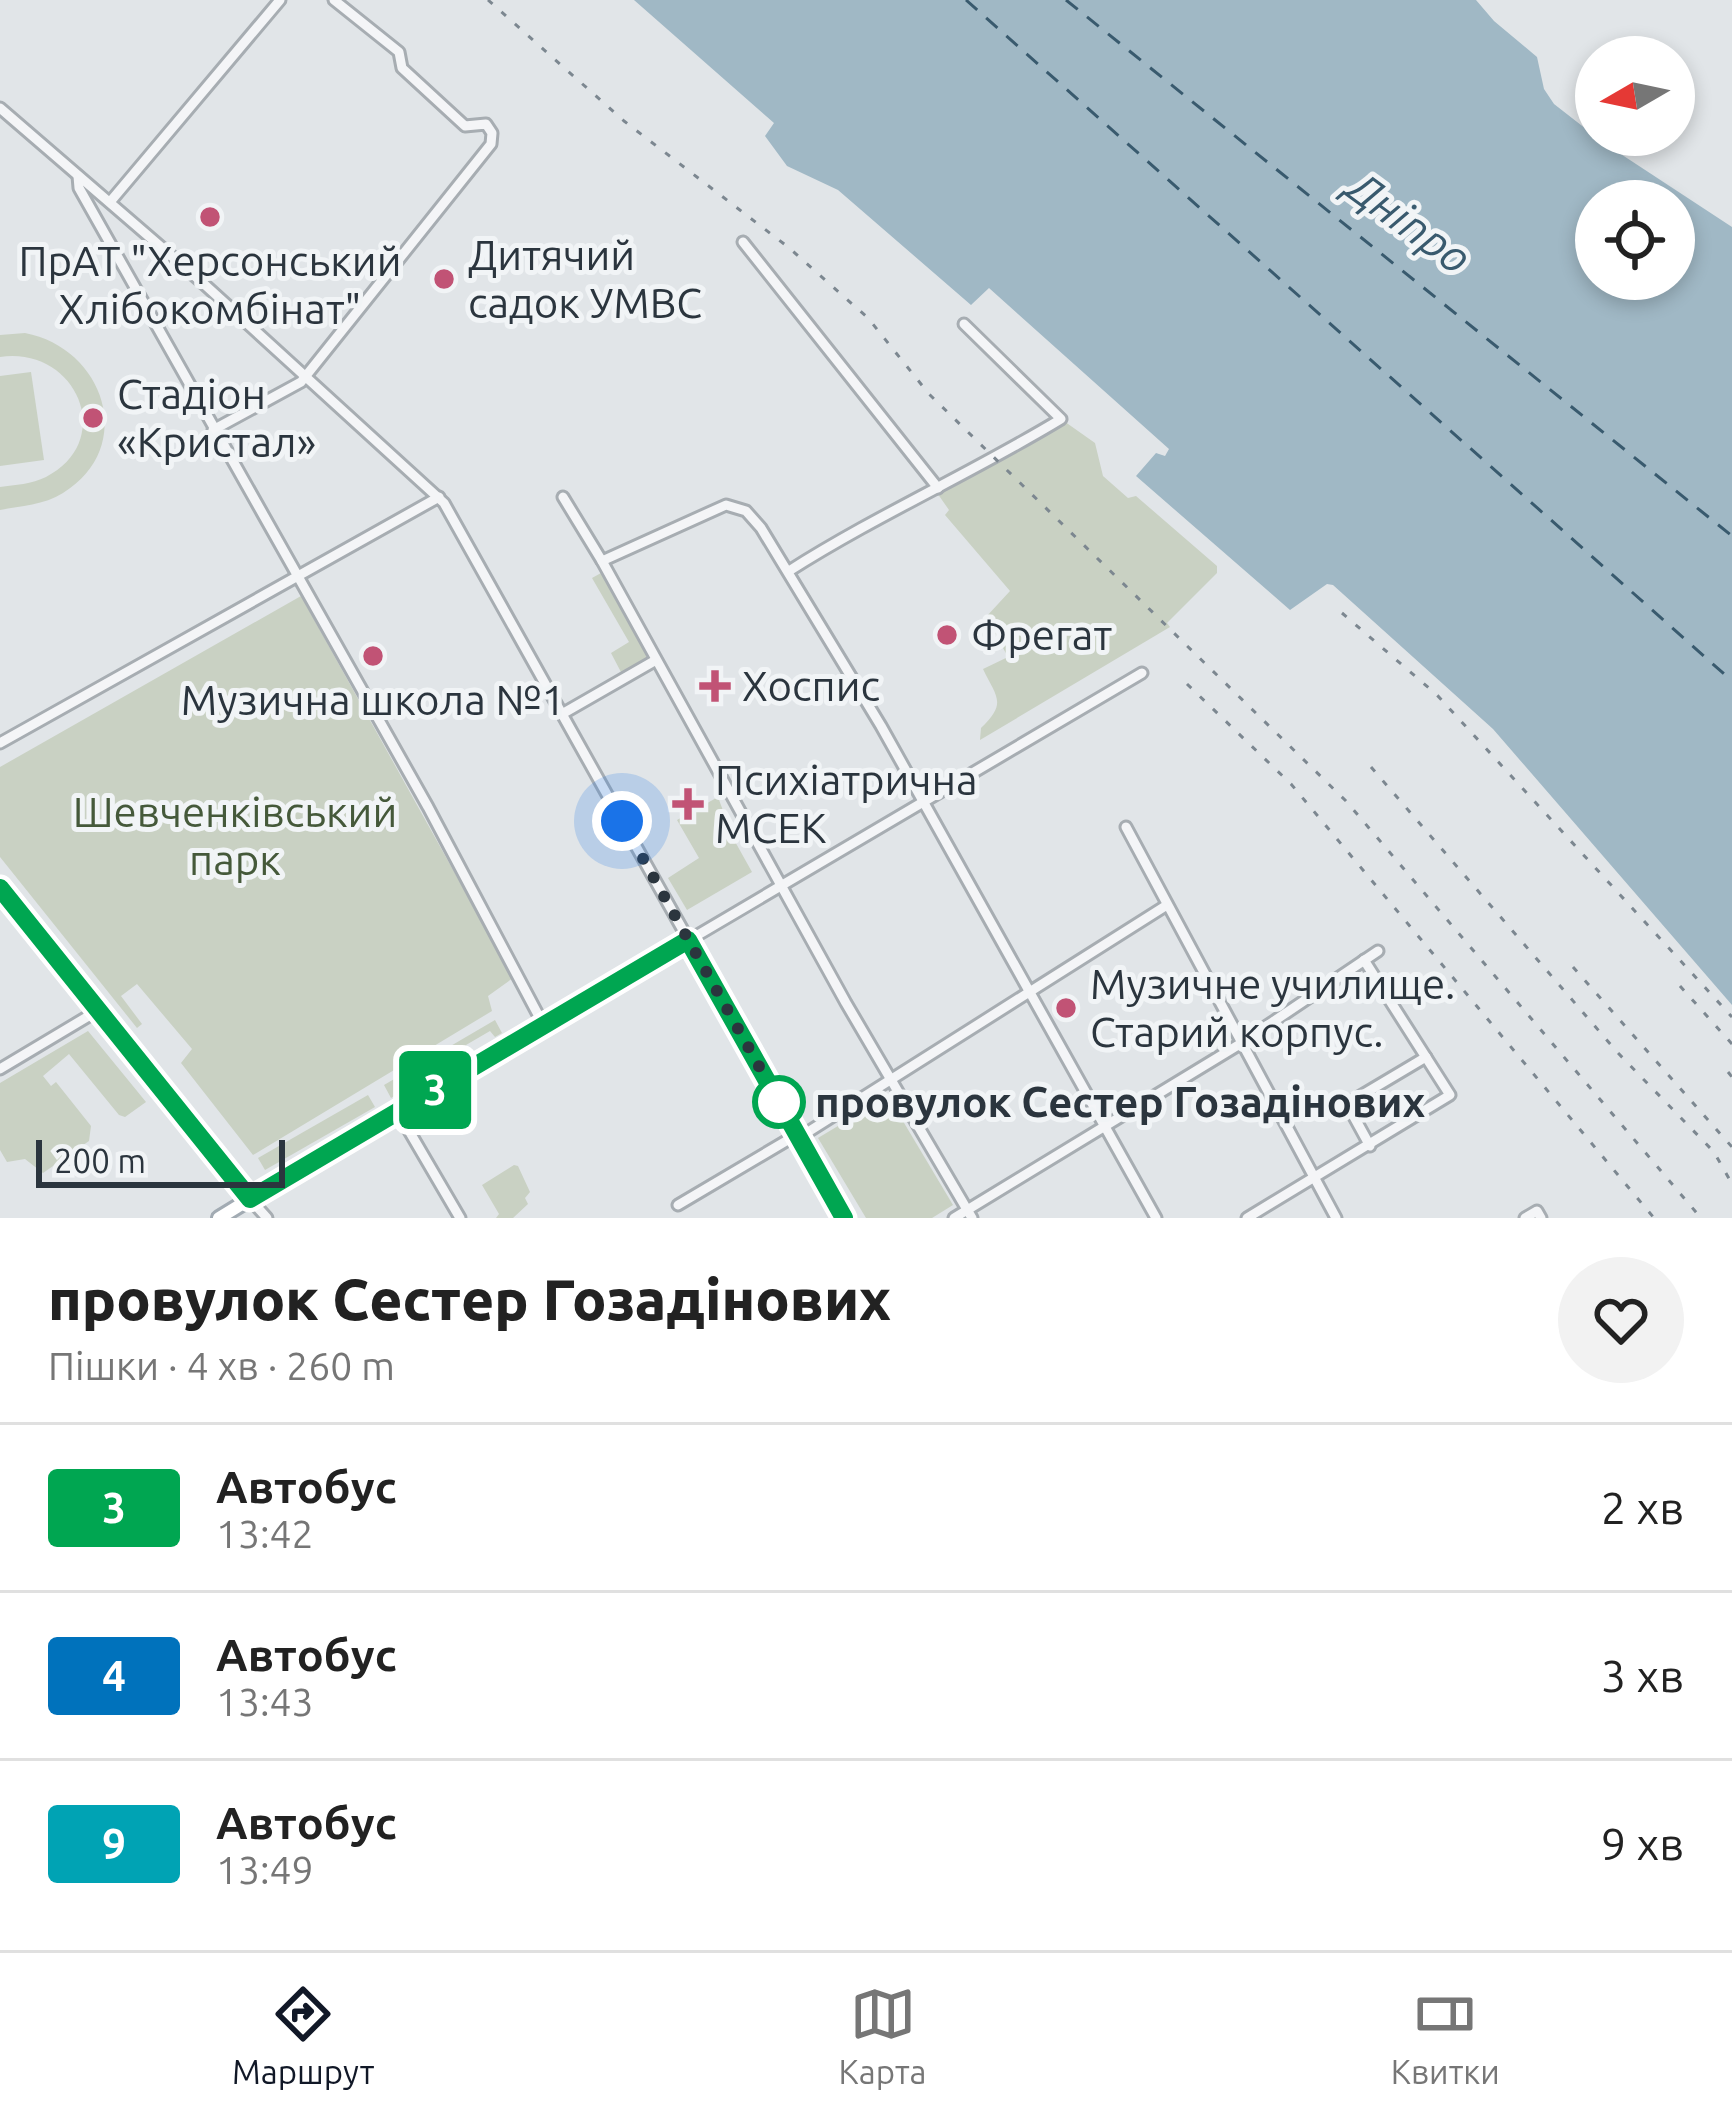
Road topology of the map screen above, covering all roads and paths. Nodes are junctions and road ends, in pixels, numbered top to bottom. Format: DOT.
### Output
graph roads {
  1 [pos="280,0"];
  2 [pos="334,0"];
  3 [pos="0,108"];
  4 [pos="78,176"];
  5 [pos="110,202"];
  6 [pos="743,242"];
  7 [pos="964,324"];
  8 [pos="305,376"];
  9 [pos="213,430"];
  10 [pos="938,488"];
  11 [pos="439,497"];
  12 [pos="562,497"];
  13 [pos="602,561"];
  14 [pos="789,571"];
  15 [pos="298,577"];
  16 [pos="656,660"];
  17 [pos="1142,674"];
  18 [pos="562,715"];
  19 [pos="0,743"];
  20 [pos="923,802"];
  21 [pos="1126,827"];
  22 [pos="781,885"];
  23 [pos="0,889"];
  24 [pos="1167,905"];
  25 [pos="688,940"];
  26 [pos="1378,951"];
  27 [pos="1364,960"];
  28 [pos="1031,994"];
  29 [pos="97,1011"];
  30 [pos="543,1024"];
  31 [pos="1240,1044"];
  32 [pos="1426,1057"];
  33 [pos="0,1069"];
  34 [pos="892,1082"];
  35 [pos="398,1112"];
  36 [pos="1105,1127"];
  37 [pos="799,1136"];
  38 [pos="1370,1146"];
  39 [pos="1315,1178"];
  40 [pos="250,1199"];
  41 [pos="678,1204"];
  42 [pos="970,1214"];
  43 [pos="1539,1215"];
  44 [pos="219,1218"];
  45 [pos="267,1218"];
  46 [pos="460,1218"];
  47 [pos="844,1218"];
  48 [pos="954,1218"];
  49 [pos="1156,1218"];
  50 [pos="1247,1218"];
  51 [pos="1336,1218"];
  52 [pos="1525,1218"];
  1 -- 5 [label="street"];
  2 -- 8 [label="street"];
  3 -- 4 [label="street"];
  4 -- 5 [label="street"];
  4 -- 9 [label="street"];
  5 -- 8 [label="street"];
  6 -- 10 [label="street"];
  7 -- 10 [label="street"];
  8 -- 9 [label="street"];
  8 -- 11 [label="street"];
  9 -- 15 [label="street"];
  10 -- 14 [label="street"];
  11 -- 15 [label="street"];
  11 -- 18 [label="street"];
  12 -- 13 [label="street"];
  13 -- 14 [label="street"];
  13 -- 16 [label="street"];
  14 -- 20 [label="street"];
  15 -- 19 [label="street"];
  15 -- 30 [label="street"];
  16 -- 18 [label="street"];
  16 -- 22 [label="street"];
  17 -- 20 [label="street"];
  18 -- 25 [label="street"];
  20 -- 22 [label="street"];
  20 -- 28 [label="street"];
  21 -- 24 [label="street"];
  22 -- 25 [label="street"];
  22 -- 34 [label="street"];
  23 -- 29 [label="main road"];
  24 -- 28 [label="street"];
  24 -- 31 [label="street"];
  25 -- 30 [label="street"];
  25 -- 37 [label="street"];
  26 -- 27 [label="street"];
  27 -- 31 [label="street"];
  27 -- 32 [label="street"];
  28 -- 34 [label="street"];
  28 -- 36 [label="street"];
  29 -- 33 [label="street"];
  29 -- 40 [label="main road"];
  30 -- 35 [label="street"];
  31 -- 36 [label="street"];
  31 -- 39 [label="street"];
  32 -- 38 [label="street"];
  32 -- 38 [label="street"];
  34 -- 37 [label="street"];
  34 -- 42 [label="street"];
  35 -- 40 [label="street"];
  35 -- 46 [label="street"];
  36 -- 42 [label="street"];
  36 -- 49 [label="street"];
  37 -- 41 [label="street"];
  37 -- 47 [label="street"];
  38 -- 39 [label="street"];
  39 -- 50 [label="street"];
  39 -- 51 [label="street"];
  40 -- 44 [label="main road"];
  40 -- 45 [label="street"];
  42 -- 48 [label="street"];
  43 -- 52 [label="street"];
}
